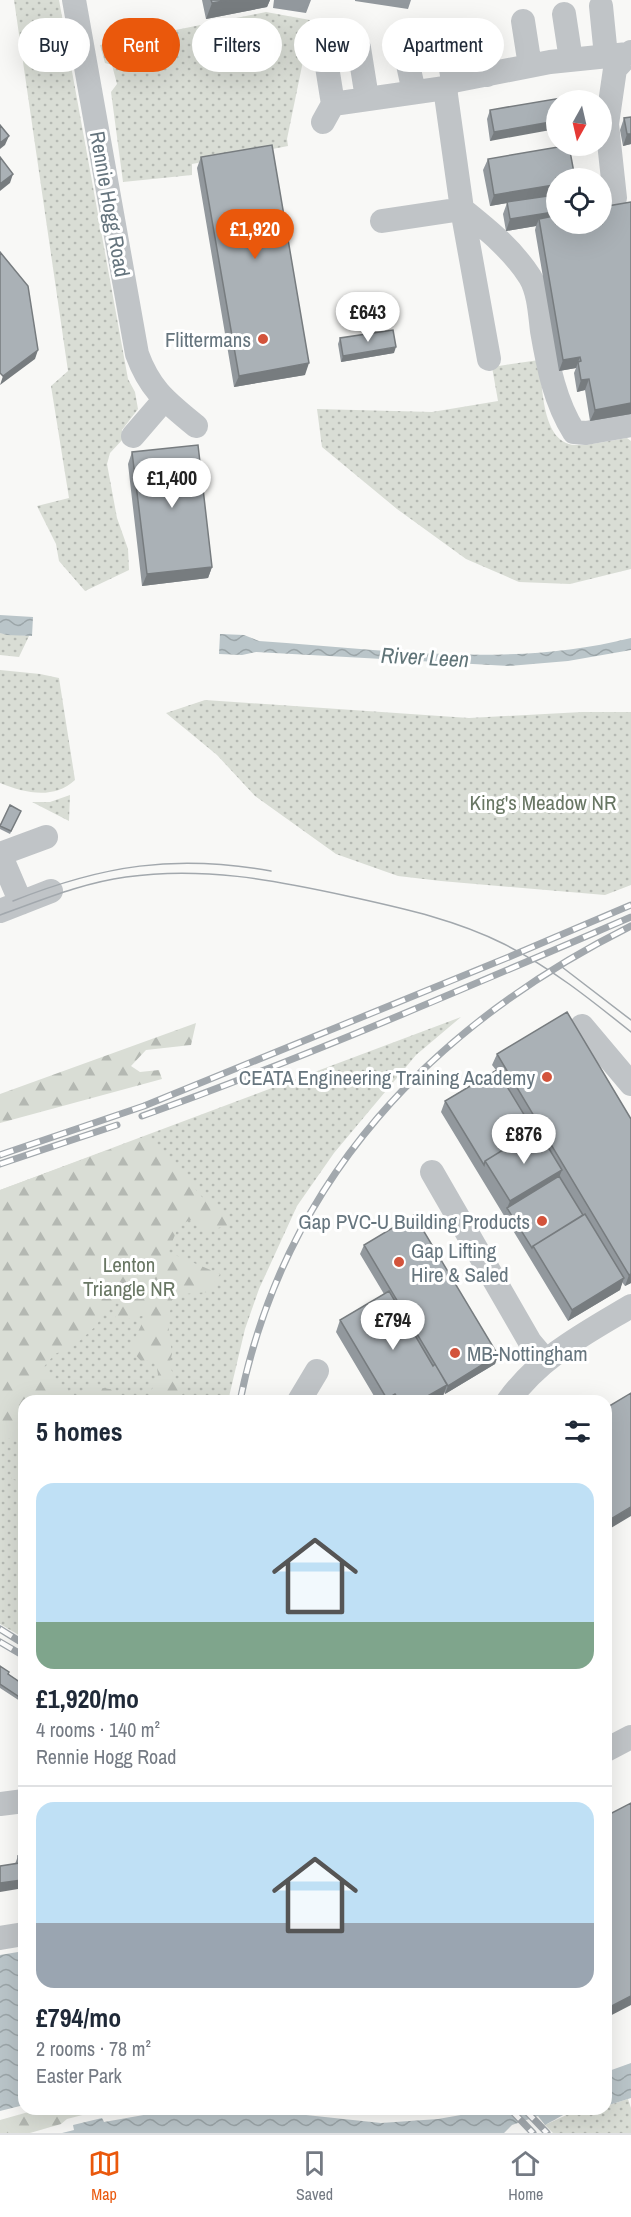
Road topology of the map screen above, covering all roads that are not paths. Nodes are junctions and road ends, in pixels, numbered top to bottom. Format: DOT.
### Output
graph roads {
  1 [pos="74,0"];
  2 [pos="601,6"];
  3 [pos="564,14"];
  4 [pos="524,21"];
  5 [pos="622,54"];
  6 [pos="571,60"];
  7 [pos="530,66"];
  8 [pos="326,72"];
  9 [pos="363,72"];
  10 [pos="410,72"];
  11 [pos="448,72"];
  12 [pos="487,72"];
  13 [pos="487,75"];
  14 [pos="449,84"];
  15 [pos="414,92"];
  16 [pos="367,98"];
  17 [pos="615,198"];
  18 [pos="462,209"];
  19 [pos="382,221"];
  20 [pos="489,359"];
  21 [pos="164,400"];
  22 [pos="631,425"];
  23 [pos="196,426"];
  24 [pos="133,436"];
  25 [pos="45,837"];
  26 [pos="0,854"];
  27 [pos="51,891"];
  28 [pos="10,907"];
  29 [pos="582,1026"];
  30 [pos="631,1084"];
  31 [pos="432,1172"];
  32 [pos="631,1306"];
  33 [pos="546,1361"];
  34 [pos="318,1371"];
  35 [pos="303,1395"];
  36 [pos="513,1395"];
  37 [pos="631,1737"];
  38 [pos="612,1747"];
  39 [pos="18,1802"];
  40 [pos="0,1804"];
  41 [pos="18,1935"];
  42 [pos="0,1938"];
  1 -- 21 [label="street, Rennie Hogg Road"];
  2 -- 5 [label="street"];
  3 -- 6 [label="street"];
  4 -- 7 [label="street"];
  5 -- 6 [label="street"];
  5 -- 17 [label="street"];
  6 -- 7 [label="street"];
  7 -- 13 [label="street"];
  8 -- 16 [label="street"];
  9 -- 16 [label="street"];
  10 -- 15 [label="street"];
  11 -- 14 [label="street"];
  12 -- 13 [label="street"];
  13 -- 14 [label="street"];
  14 -- 15 [label="street"];
  14 -- 18 [label="street"];
  15 -- 16 [label="street"];
  18 -- 19 [label="street"];
  18 -- 20 [label="street"];
  18 -- 22 [label="street"];
  21 -- 23 [label="street, Rennie Hogg Road"];
  21 -- 24 [label="street"];
  25 -- 26 [label="street"];
  26 -- 28 [label="street"];
  27 -- 28 [label="street"];
  29 -- 30 [label="street"];
  31 -- 33 [label="street"];
  32 -- 33 [label="street"];
  33 -- 36 [label="street"];
  34 -- 35 [label="street"];
  37 -- 38 [label="street"];
  39 -- 40 [label="street"];
  41 -- 42 [label="street"];
}
